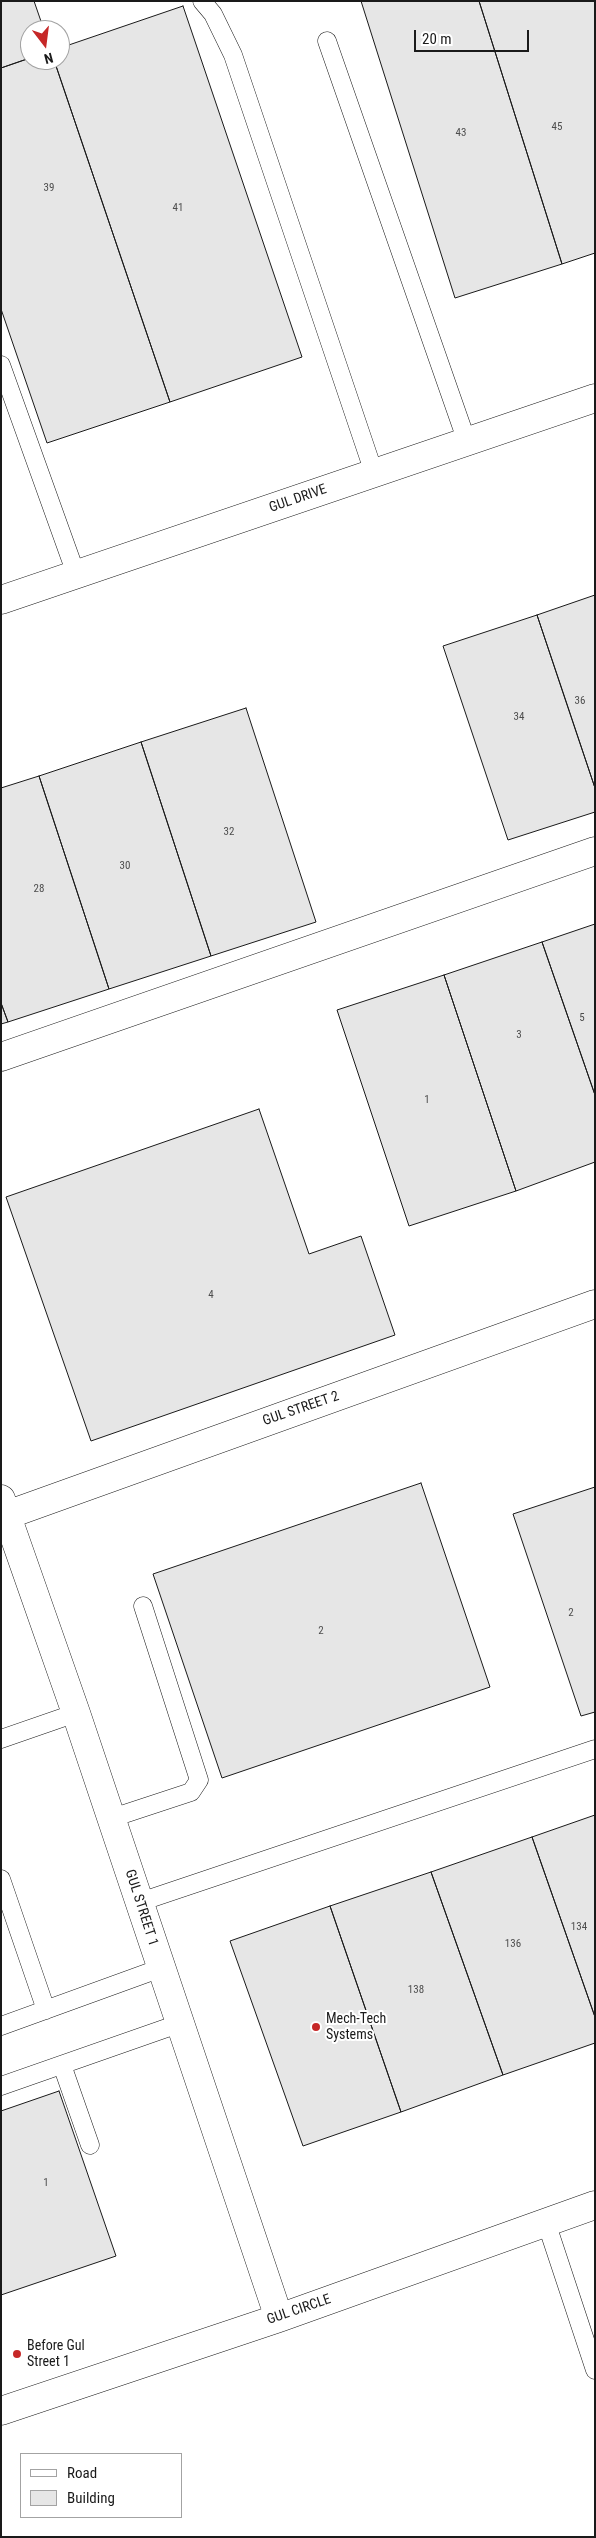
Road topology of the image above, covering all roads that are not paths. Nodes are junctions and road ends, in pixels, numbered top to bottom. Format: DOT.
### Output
graph roads {
  1 [pos="202,1"];
  2 [pos="327,41"];
  3 [pos="1,365"];
  4 [pos="595,398"];
  5 [pos="466,442"];
  6 [pos="374,473"];
  7 [pos="76,574"];
  8 [pos="1,600"];
  9 [pos="595,851"];
  10 [pos="1,1057"];
  11 [pos="595,1304"];
  12 [pos="4,1507"];
  13 [pos="144,1606"];
  14 [pos="76,1713"];
  15 [pos="1,1739"];
  16 [pos="595,1749"];
  17 [pos="112,1818"];
  18 [pos="1,1879"];
  19 [pos="140,1902"];
  20 [pos="161,1968"];
  21 [pos="46,2010"];
  22 [pos="181,2024"];
  23 [pos="1,2026"];
  24 [pos="62,2065"];
  25 [pos="1,2086"];
  26 [pos="90,2145"];
  27 [pos="595,2205"];
  28 [pos="546,2222"];
  29 [pos="279,2318"];
  30 [pos="595,2370"];
  31 [pos="1,2411"];
  1 -- 6 [label="lane"];
  2 -- 5 [label="lane"];
  3 -- 7 [label="lane"];
  4 -- 5 [label="street, GUL DRIVE"];
  5 -- 6 [label="street, GUL DRIVE"];
  6 -- 7 [label="street, GUL DRIVE"];
  7 -- 8 [label="street, GUL DRIVE"];
  9 -- 10 [label="street"];
  11 -- 12 [label="street, GUL STREET 2"];
  12 -- 14 [label="street, GUL STREET 1"];
  13 -- 17 [label="lane"];
  14 -- 15 [label="lane"];
  14 -- 17 [label="street, GUL STREET 1"];
  16 -- 19 [label="lane"];
  17 -- 19 [label="street, GUL STREET 1"];
  18 -- 21 [label="lane"];
  19 -- 20 [label="street, GUL STREET 1"];
  20 -- 21 [label="lane"];
  20 -- 22 [label="street, GUL STREET 1"];
  21 -- 23 [label="lane"];
  22 -- 24 [label="lane"];
  22 -- 29 [label="street, GUL STREET 1"];
  24 -- 25 [label="lane"];
  24 -- 26 [label="lane"];
  27 -- 28 [label="street, GUL CIRCLE"];
  28 -- 29 [label="street, GUL CIRCLE"];
  28 -- 30 [label="lane"];
  29 -- 31 [label="street, GUL CIRCLE"];
}
